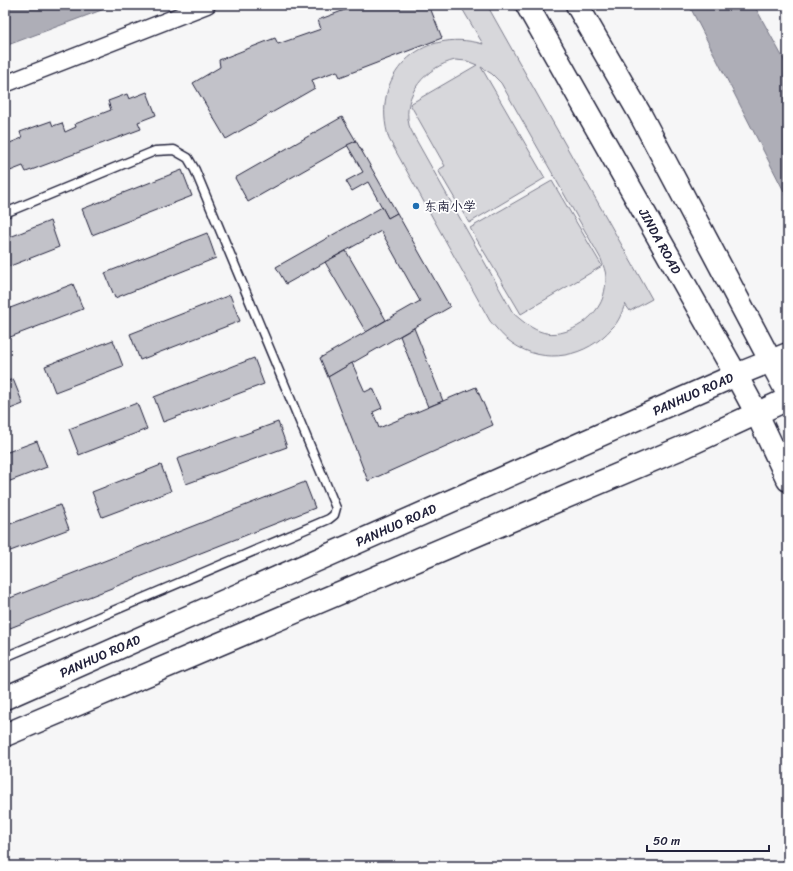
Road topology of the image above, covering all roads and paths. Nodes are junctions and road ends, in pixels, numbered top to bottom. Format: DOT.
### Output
graph roads {
  1 [pos="207,5"];
  2 [pos="527,5"];
  3 [pos="577,5"];
  4 [pos="5,84"];
  5 [pos="5,213"];
  6 [pos="779,357"];
  7 [pos="736,375"];
  8 [pos="788,394"];
  9 [pos="788,399"];
  10 [pos="757,414"];
  11 [pos="788,480"];
  12 [pos="5,657"];
  13 [pos="5,698"];
  14 [pos="5,735"];
  1 -- 4 [label="street"];
  2 -- 7 [label="street, JINDA ROAD"];
  3 -- 6 [label="street"];
  5 -- 12 [label="lane"];
  6 -- 7 [label="street, PANHUO ROAD"];
  6 -- 8 [label="street"];
  7 -- 10 [label="street, JINDA ROAD"];
  7 -- 13 [label="street, PANHUO ROAD"];
  9 -- 10 [label="street"];
  10 -- 11 [label="street, JINDA ROAD"];
  10 -- 14 [label="street"];
}
